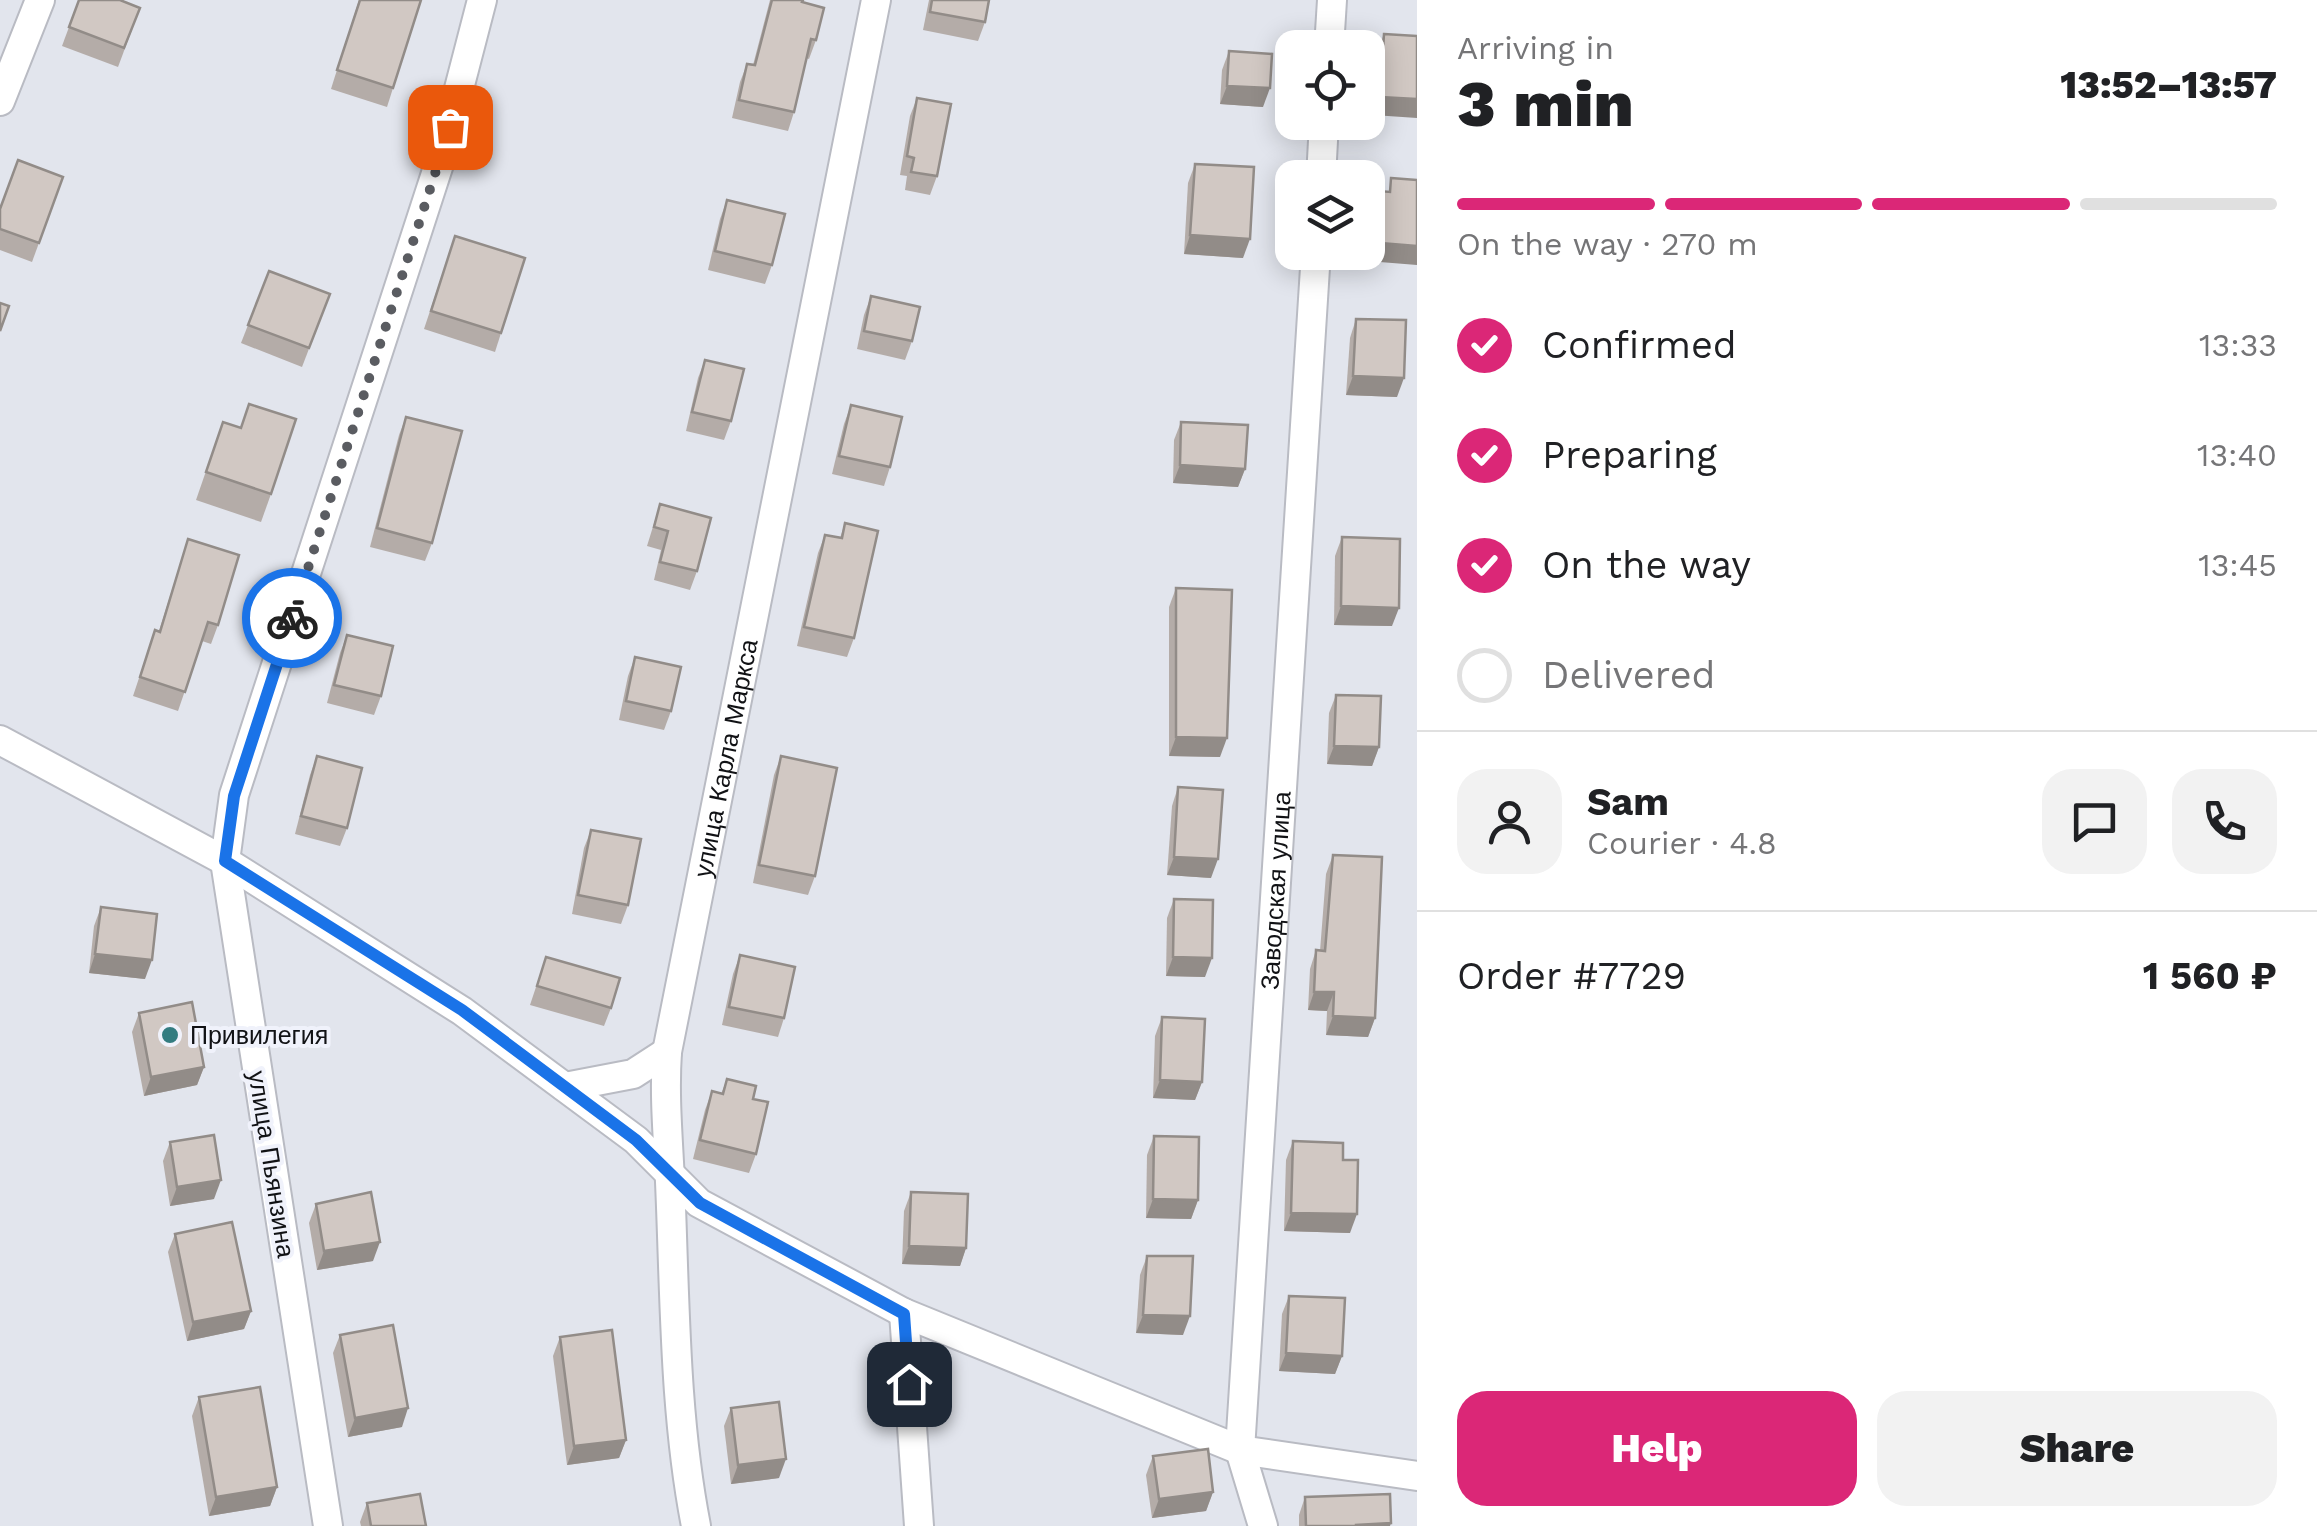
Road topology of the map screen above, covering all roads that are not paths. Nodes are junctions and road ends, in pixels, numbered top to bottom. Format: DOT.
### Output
graph roads {
  1 [pos="40,0"];
  2 [pos="482,0"];
  3 [pos="876,0"];
  4 [pos="1332,0"];
  5 [pos="1330,30"];
  6 [pos="0,102"];
  7 [pos="1315,270"];
  8 [pos="0,740"];
  9 [pos="225,861"];
  10 [pos="667,1052"];
  11 [pos="565,1087"];
  12 [pos="670,1178"];
  13 [pos="904,1314"];
  14 [pos="1240,1450"];
  15 [pos="1417,1476"];
  16 [pos="328,1526"];
  17 [pos="696,1526"];
  18 [pos="919,1526"];
  19 [pos="1263,1526"];
  1 -- 6 [label="street"];
  2 -- 9 [label="street, улица Пьянзина"];
  3 -- 10 [label="street, улица Карла Маркса"];
  4 -- 5 [label="street"];
  7 -- 14 [label="street, Заводская улица"];
  8 -- 9 [label="street"];
  9 -- 11 [label="street"];
  9 -- 16 [label="street, улица Пьянзина"];
  10 -- 11 [label="street"];
  10 -- 12 [label="street, улица Карла Маркса"];
  11 -- 12 [label="street"];
  12 -- 13 [label="street"];
  12 -- 17 [label="street, улица Карла Маркса"];
  13 -- 14 [label="street"];
  13 -- 18 [label="street"];
  14 -- 15 [label="street"];
  14 -- 19 [label="street, Заводская улица"];
}
